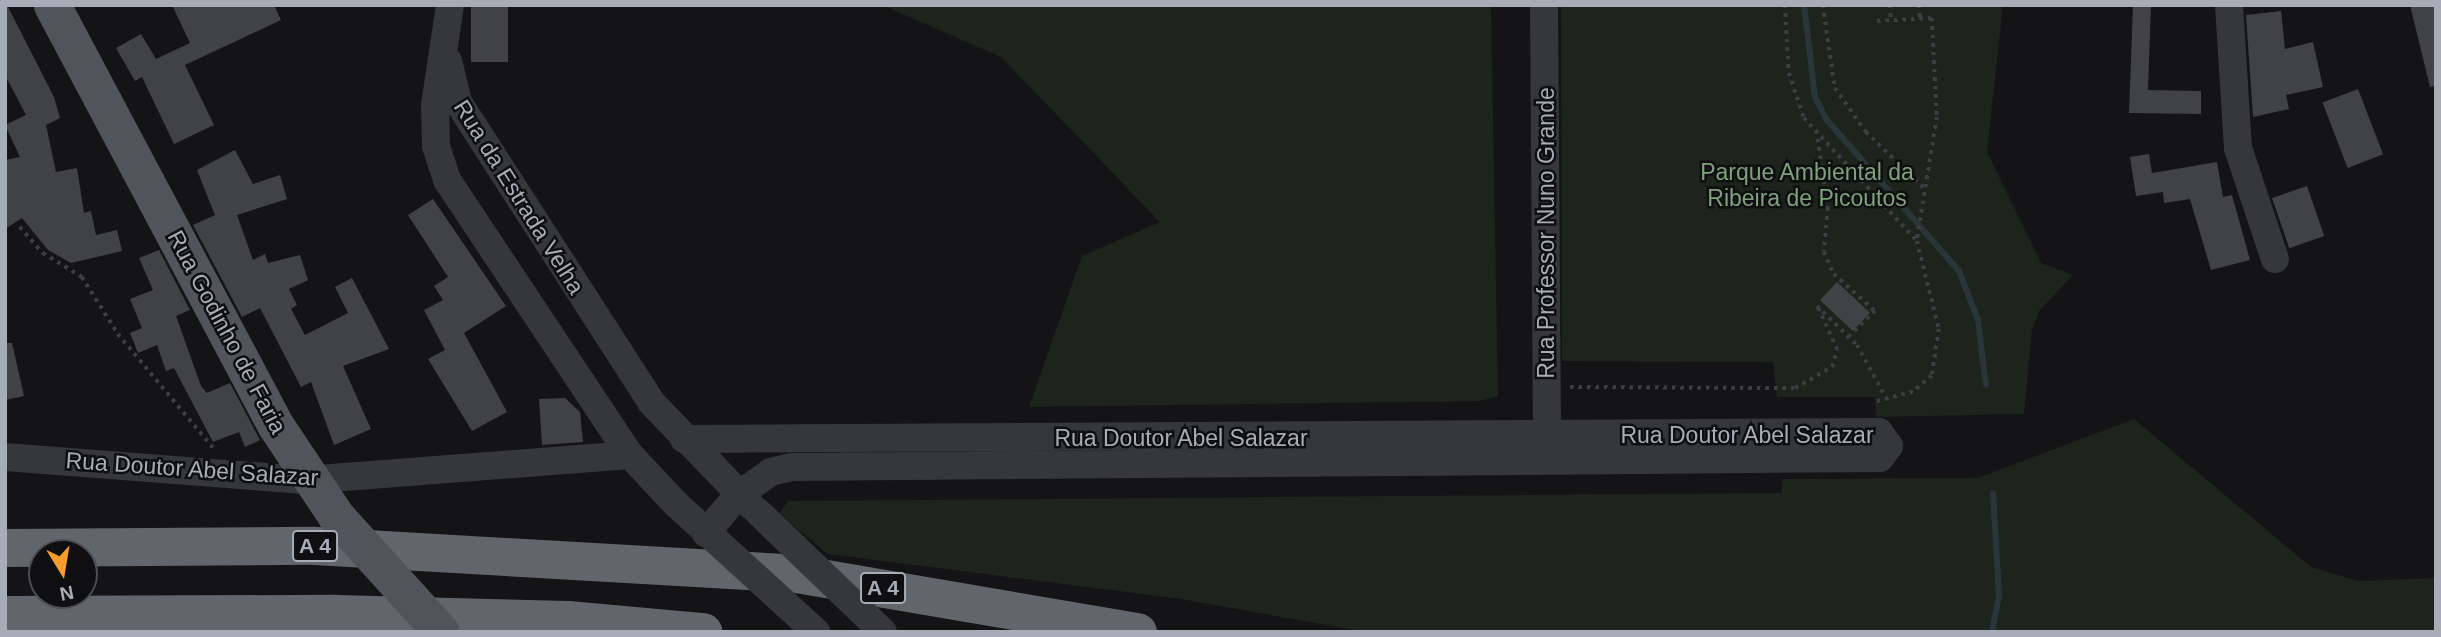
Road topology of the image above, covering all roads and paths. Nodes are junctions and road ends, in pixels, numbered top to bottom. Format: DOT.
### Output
graph roads {
  1 [pos="52,5"];
  2 [pos="450,5"];
  3 [pos="1544,5"];
  4 [pos="1785,5"];
  5 [pos="1823,5"];
  6 [pos="1890,5"];
  7 [pos="1919,5"];
  8 [pos="2229,5"];
  9 [pos="1920,18"];
  10 [pos="1891,20"];
  11 [pos="1877,21"];
  12 [pos="446,51"];
  13 [pos="1817,137"];
  14 [pos="1925,189"];
  15 [pos="20,227"];
  16 [pos="1917,241"];
  17 [pos="2275,259"];
  18 [pos="607,336"];
  19 [pos="1850,336"];
  20 [pos="569,359"];
  21 [pos="1546,386"];
  22 [pos="1888,401"];
  23 [pos="1876,402"];
  24 [pos="684,439"];
  25 [pos="1547,448"];
  26 [pos="630,455"];
  27 [pos="5,457"];
  28 [pos="217,471"];
  29 [pos="306,480"];
  30 [pos="741,505"];
  31 [pos="706,533"];
  32 [pos="5,548"];
  33 [pos="5,615"];
  34 [pos="441,632"];
  35 [pos="703,632"];
  36 [pos="816,632"];
  37 [pos="883,632"];
  38 [pos="1139,632"];
  1 -- 29 [label="main road, Rua Godinho de Faria"];
  2 -- 12 [label="street, Rua da Estrada Velha"];
  3 -- 21 [label="street, Rua Professor Nuno Grande"];
  4 -- 13 [label="path"];
  5 -- 14 [label="path"];
  6 -- 10 [label="path"];
  7 -- 9 [label="path"];
  8 -- 17 [label="street"];
  9 -- 10 [label="path"];
  9 -- 14 [label="path"];
  10 -- 11 [label="path"];
  12 -- 18 [label="street, Rua da Estrada Velha"];
  12 -- 20 [label="street, Rua da Estrada Velha"];
  13 -- 16 [label="path"];
  13 -- 19 [label="path"];
  14 -- 16 [label="path"];
  15 -- 28 [label="path"];
  16 -- 22 [label="path"];
  18 -- 20 [label="street"];
  18 -- 24 [label="street, Rua da Estrada Velha"];
  19 -- 21 [label="path"];
  19 -- 22 [label="path"];
  20 -- 26 [label="street, Rua da Estrada Velha"];
  21 -- 25 [label="street, Rua Professor Nuno Grande"];
  22 -- 23 [label="path"];
  24 -- 25 [label="street, Rua Doutor Abel Salazar"];
  24 -- 30 [label="street, Rua da Estrada Velha"];
  25 -- 25 [label="street, Rua Doutor Abel Salazar"];
  25 -- 30 [label="street, Rua Doutor Abel Salazar"];
  26 -- 29 [label="street, Rua Doutor Abel Salazar"];
  26 -- 31 [label="street, Rua da Estrada Velha, bridge"];
  27 -- 28 [label="street, Rua Doutor Abel Salazar"];
  28 -- 29 [label="street, Rua Doutor Abel Salazar"];
  29 -- 34 [label="main road, Rua Godinho de Faria, bridge"];
  30 -- 31 [label="street"];
  30 -- 37 [label="street, Rua da Estrada Velha, bridge"];
  31 -- 36 [label="street, Rua da Estrada Velha, bridge"];
  32 -- 38 [label="highway, A 4"];
  33 -- 35 [label="highway"];
}
